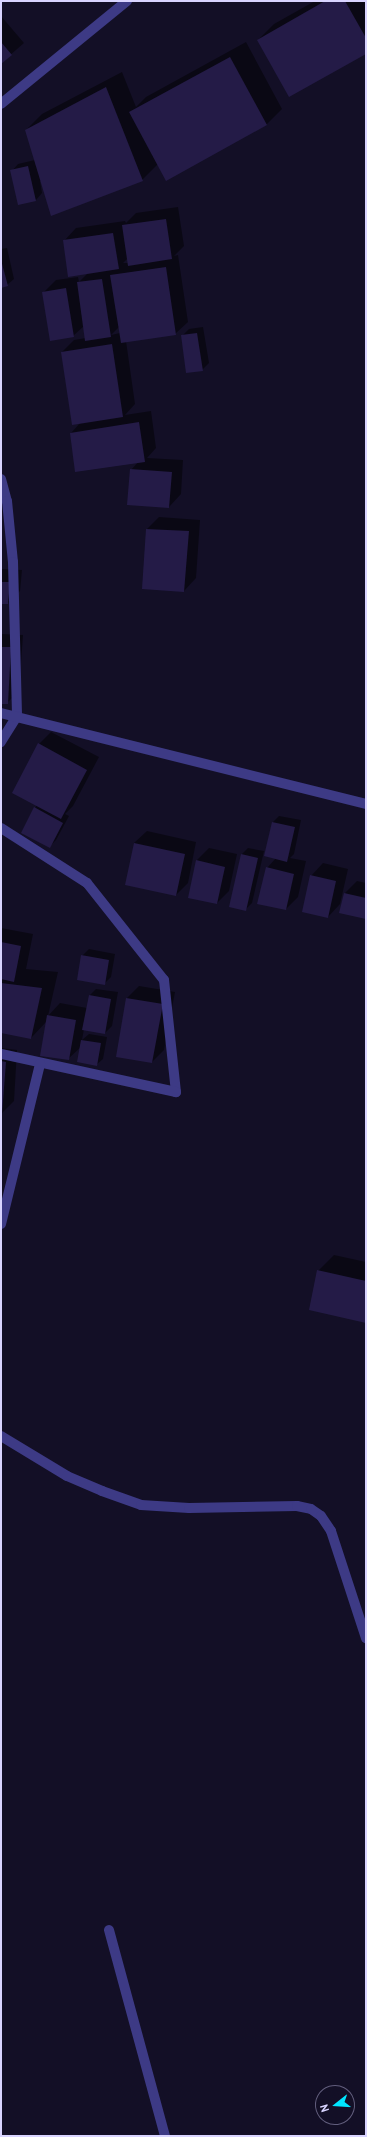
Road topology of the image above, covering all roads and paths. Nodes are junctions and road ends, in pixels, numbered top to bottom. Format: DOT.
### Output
graph roads {
  1 [pos="127,1"];
  2 [pos="1,104"];
  3 [pos="1,479"];
  4 [pos="1,713"];
  5 [pos="17,716"];
  6 [pos="1,742"];
  7 [pos="366,804"];
  8 [pos="1,828"];
  9 [pos="1,1054"];
  10 [pos="40,1064"];
  11 [pos="1,1224"];
  12 [pos="1,1436"];
  13 [pos="366,1638"];
  14 [pos="109,1930"];
  15 [pos="165,2136"];
  1 -- 2 [label="street"];
  3 -- 5 [label="street"];
  4 -- 5 [label="street"];
  5 -- 6 [label="street"];
  5 -- 7 [label="street"];
  8 -- 10 [label="street"];
  9 -- 10 [label="street"];
  10 -- 11 [label="street"];
  12 -- 13 [label="street"];
  14 -- 15 [label="street"];
}
